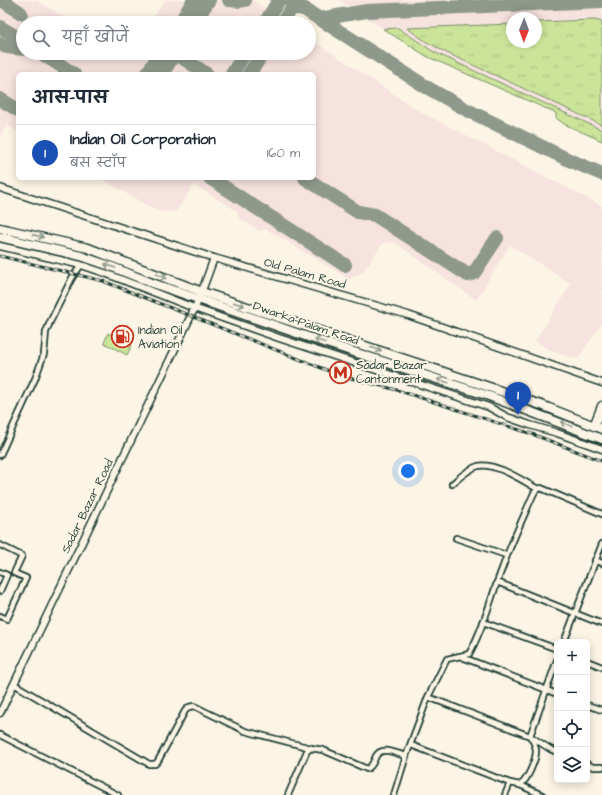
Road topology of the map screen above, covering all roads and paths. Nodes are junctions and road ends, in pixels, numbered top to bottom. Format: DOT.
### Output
graph roads {
  1 [pos="0,188"];
  2 [pos="0,228"];
  3 [pos="0,237"];
  4 [pos="0,246"];
  5 [pos="214,258"];
  6 [pos="80,265"];
  7 [pos="200,295"];
  8 [pos="194,308"];
  9 [pos="602,383"];
  10 [pos="602,406"];
  11 [pos="594,426"];
  12 [pos="602,429"];
  13 [pos="602,439"];
  14 [pos="602,449"];
  15 [pos="0,455"];
  16 [pos="452,484"];
  17 [pos="538,489"];
  18 [pos="602,514"];
  19 [pos="456,538"];
  20 [pos="602,544"];
  21 [pos="0,545"];
  22 [pos="506,556"];
  23 [pos="595,560"];
  24 [pos="602,563"];
  25 [pos="0,572"];
  26 [pos="14,573"];
  27 [pos="8,575"];
  28 [pos="497,582"];
  29 [pos="0,591"];
  30 [pos="575,614"];
  31 [pos="0,616"];
  32 [pos="483,622"];
  33 [pos="602,624"];
  34 [pos="565,639"];
  35 [pos="554,648"];
  36 [pos="460,656"];
  37 [pos="590,662"];
  38 [pos="602,667"];
  39 [pos="554,668"];
  40 [pos="14,684"];
  41 [pos="546,690"];
  42 [pos="554,693"];
  43 [pos="428,697"];
  44 [pos="590,706"];
  45 [pos="602,710"];
  46 [pos="0,713"];
  47 [pos="0,735"];
  48 [pos="530,736"];
  49 [pos="411,745"];
  50 [pos="311,748"];
  51 [pos="554,751"];
  52 [pos="406,756"];
  53 [pos="590,766"];
  54 [pos="602,767"];
  55 [pos="510,783"];
  56 [pos="520,786"];
  57 [pos="118,795"];
  58 [pos="288,795"];
  59 [pos="394,795"];
  60 [pos="505,795"];
  61 [pos="542,795"];
  1 -- 5 [label="street, Old Palam Road"];
  2 -- 7 [label="main road, one-way"];
  7 -- 3 [label="main road, Dwarka-Palam Road, one-way"];
  4 -- 6 [label="street"];
  5 -- 7 [label="street, Sadar Bazar Road"];
  5 -- 9 [label="street, Old Palam Road"];
  6 -- 8 [label="street"];
  6 -- 15 [label="street"];
  7 -- 8 [label="street, Sadar Bazar Road"];
  7 -- 11 [label="main road, Dwarka-Palam Road, one-way"];
  13 -- 7 [label="main road, Dwarka-Palam Road, one-way"];
  8 -- 14 [label="street"];
  8 -- 40 [label="street, Sadar Bazar Road"];
  10 -- 11 [label="main road"];
  11 -- 12 [label="main road, Dwarka-Palam Road"];
  16 -- 17 [label="street"];
  17 -- 18 [label="street"];
  17 -- 22 [label="street"];
  19 -- 22 [label="street"];
  20 -- 23 [label="street"];
  21 -- 26 [label="street"];
  22 -- 28 [label="street"];
  23 -- 24 [label="street"];
  23 -- 30 [label="street"];
  25 -- 27 [label="street"];
  26 -- 27 [label="street"];
  26 -- 31 [label="street"];
  27 -- 29 [label="street"];
  28 -- 30 [label="street"];
  28 -- 32 [label="street"];
  30 -- 33 [label="street"];
  30 -- 34 [label="street"];
  32 -- 35 [label="street"];
  32 -- 36 [label="street"];
  36 -- 41 [label="street"];
  36 -- 43 [label="street"];
  37 -- 38 [label="street"];
  39 -- 41 [label="street"];
  40 -- 46 [label="street, Sadar Bazar Road"];
  40 -- 50 [label="street"];
  41 -- 42 [label="street"];
  41 -- 48 [label="street"];
  43 -- 48 [label="street"];
  43 -- 49 [label="street"];
  44 -- 45 [label="street"];
  47 -- 57 [label="street"];
  48 -- 51 [label="street"];
  48 -- 56 [label="street"];
  49 -- 52 [label="street"];
  49 -- 55 [label="street"];
  50 -- 52 [label="street"];
  50 -- 58 [label="street"];
  52 -- 59 [label="street"];
  53 -- 54 [label="street"];
  55 -- 56 [label="street"];
  55 -- 60 [label="street"];
  56 -- 61 [label="street"];
}
